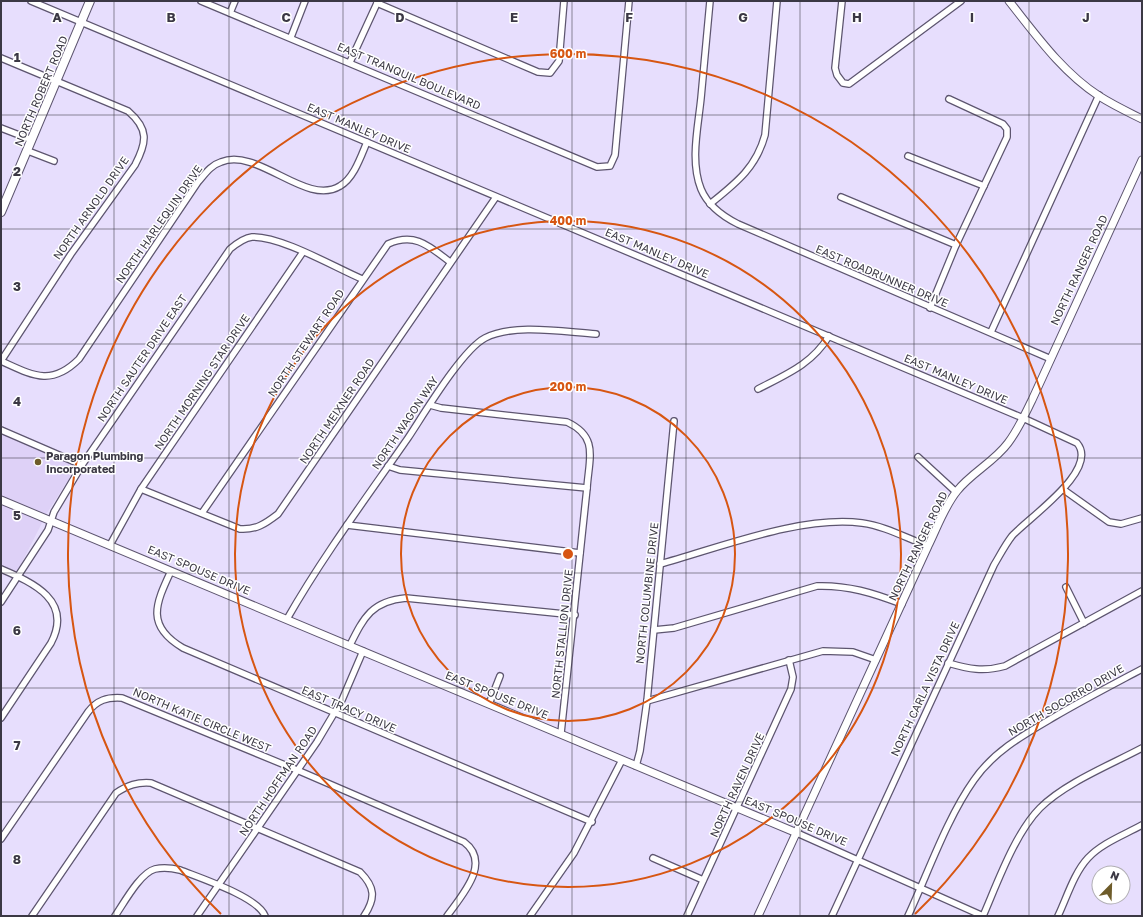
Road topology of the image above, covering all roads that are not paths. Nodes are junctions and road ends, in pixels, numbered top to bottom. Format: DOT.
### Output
graph roads {
  1 [pos="31,1"];
  2 [pos="90,1"];
  3 [pos="201,1"];
  4 [pos="235,1"];
  5 [pos="305,1"];
  6 [pos="564,1"];
  7 [pos="629,1"];
  8 [pos="710,1"];
  9 [pos="777,1"];
  10 [pos="842,1"];
  11 [pos="962,1"];
  12 [pos="1009,1"];
  13 [pos="377,2"];
  14 [pos="230,13"];
  15 [pos="82,22"];
  16 [pos="291,37"];
  17 [pos="1,58"];
  18 [pos="350,62"];
  19 [pos="57,81"];
  20 [pos="1098,96"];
  21 [pos="949,99"];
  22 [pos="1142,119"];
  23 [pos="1,128"];
  24 [pos="32,140"];
  25 [pos="366,142"];
  26 [pos="28,151"];
  27 [pos="908,156"];
  28 [pos="1142,160"];
  29 [pos="54,161"];
  30 [pos="984,186"];
  31 [pos="496,196"];
  32 [pos="841,196"];
  33 [pos="4,198"];
  34 [pos="710,204"];
  35 [pos="1,212"];
  36 [pos="956,245"];
  37 [pos="302,252"];
  38 [pos="450,262"];
  39 [pos="362,279"];
  40 [pos="930,308"];
  41 [pos="991,332"];
  42 [pos="596,334"];
  43 [pos="829,336"];
  44 [pos="1050,359"];
  45 [pos="1,361"];
  46 [pos="758,389"];
  47 [pos="430,405"];
  48 [pos="1022,418"];
  49 [pos="674,421"];
  50 [pos="1,430"];
  51 [pos="918,457"];
  52 [pos="82,465"];
  53 [pos="388,466"];
  54 [pos="587,488"];
  55 [pos="141,489"];
  56 [pos="1064,490"];
  57 [pos="956,492"];
  58 [pos="1,500"];
  59 [pos="202,513"];
  60 [pos="1142,518"];
  61 [pos="51,521"];
  62 [pos="347,525"];
  63 [pos="110,545"];
  64 [pos="928,546"];
  65 [pos="580,553"];
  66 [pos="660,564"];
  67 [pos="1,569"];
  68 [pos="171,571"];
  69 [pos="18,577"];
  70 [pos="1066,587"];
  71 [pos="1142,591"];
  72 [pos="1,602"];
  73 [pos="902,604"];
  74 [pos="575,615"];
  75 [pos="287,619"];
  76 [pos="1084,623"];
  77 [pos="654,630"];
  78 [pos="350,645"];
  79 [pos="363,651"];
  80 [pos="789,660"];
  81 [pos="876,660"];
  82 [pos="948,663"];
  83 [pos="1142,669"];
  84 [pos="500,676"];
  85 [pos="646,701"];
  86 [pos="489,704"];
  87 [pos="335,714"];
  88 [pos="1,718"];
  89 [pos="561,733"];
  90 [pos="1142,748"];
  91 [pos="622,760"];
  92 [pos="636,766"];
  93 [pos="297,770"];
  94 [pos="738,809"];
  95 [pos="592,822"];
  96 [pos="1142,826"];
  97 [pos="258,828"];
  98 [pos="797,833"];
  99 [pos="1,839"];
  100 [pos="653,858"];
  101 [pos="858,859"];
  102 [pos="704,880"];
  103 [pos="218,886"];
  104 [pos="921,888"];
  105 [pos="32,916"];
  106 [pos="115,916"];
  107 [pos="197,916"];
  108 [pos="265,916"];
  109 [pos="364,916"];
  110 [pos="448,916"];
  111 [pos="530,916"];
  112 [pos="687,916"];
  113 [pos="758,916"];
  114 [pos="832,916"];
  115 [pos="908,916"];
  116 [pos="983,916"];
  117 [pos="1058,916"];
  1 -- 15 [label="street, EAST MANLEY DRIVE"];
  2 -- 15 [label="main road, NORTH ROBERT ROAD"];
  3 -- 14 [label="street, EAST TRANQUIL BOULEVARD"];
  4 -- 14 [label="street"];
  5 -- 16 [label="street"];
  6 -- 13 [label="street"];
  7 -- 18 [label="street, EAST TRANQUIL BOULEVARD"];
  8 -- 34 [label="street, EAST ROADRUNNER DRIVE"];
  9 -- 34 [label="street"];
  10 -- 11 [label="street"];
  12 -- 20 [label="street"];
  13 -- 18 [label="street"];
  14 -- 16 [label="street, EAST TRANQUIL BOULEVARD"];
  15 -- 19 [label="main road, NORTH ROBERT ROAD"];
  15 -- 25 [label="street, EAST MANLEY DRIVE"];
  16 -- 18 [label="street, EAST TRANQUIL BOULEVARD"];
  17 -- 19 [label="street, NORTH ARNOLD DRIVE"];
  19 -- 24 [label="main road, NORTH ROBERT ROAD"];
  19 -- 45 [label="street, NORTH ARNOLD DRIVE"];
  20 -- 22 [label="street"];
  20 -- 41 [label="street"];
  21 -- 30 [label="street"];
  23 -- 24 [label="street"];
  24 -- 26 [label="main road, NORTH ROBERT ROAD"];
  25 -- 31 [label="street, EAST MANLEY DRIVE"];
  25 -- 45 [label="street, NORTH HARLEQUIN DRIVE"];
  26 -- 29 [label="street"];
  26 -- 33 [label="main road, NORTH ROBERT ROAD"];
  27 -- 30 [label="street"];
  28 -- 44 [label="street, NORTH RANGER ROAD"];
  30 -- 36 [label="street"];
  31 -- 38 [label="street, NORTH MEIXNER ROAD"];
  31 -- 43 [label="street, EAST MANLEY DRIVE"];
  32 -- 36 [label="street"];
  33 -- 35 [label="main road, NORTH ROBERT ROAD"];
  34 -- 40 [label="street, EAST ROADRUNNER DRIVE"];
  36 -- 40 [label="street"];
  37 -- 39 [label="street, NORTH SAUTER DRIVE EAST"];
  37 -- 52 [label="street, NORTH SAUTER DRIVE EAST"];
  37 -- 55 [label="street, NORTH MORNING STAR DRIVE"];
  38 -- 39 [label="street, NORTH STEWART ROAD"];
  38 -- 59 [label="street, NORTH MEIXNER ROAD"];
  39 -- 59 [label="street, NORTH STEWART ROAD"];
  40 -- 41 [label="street, EAST ROADRUNNER DRIVE"];
  41 -- 44 [label="street, EAST ROADRUNNER DRIVE"];
  42 -- 47 [label="street, NORTH WAGON WAY"];
  43 -- 46 [label="street"];
  43 -- 48 [label="street, EAST MANLEY DRIVE"];
  44 -- 48 [label="street, NORTH RANGER ROAD"];
  47 -- 53 [label="street, NORTH WAGON WAY"];
  47 -- 54 [label="street, NORTH STALLION DRIVE"];
  48 -- 56 [label="street, EAST MANLEY DRIVE"];
  48 -- 57 [label="street, NORTH RANGER ROAD"];
  49 -- 66 [label="street, NORTH COLUMBINE DRIVE"];
  50 -- 52 [label="street"];
  51 -- 57 [label="street"];
  52 -- 61 [label="street, NORTH SAUTER DRIVE EAST"];
  53 -- 54 [label="street"];
  53 -- 62 [label="street, NORTH WAGON WAY"];
  54 -- 65 [label="street, NORTH STALLION DRIVE"];
  55 -- 59 [label="street, NORTH MEIXNER ROAD"];
  55 -- 63 [label="street, NORTH MORNING STAR DRIVE"];
  56 -- 60 [label="street"];
  56 -- 82 [label="street, NORTH CARLA VISTA DRIVE"];
  57 -- 64 [label="street, NORTH RANGER ROAD"];
  58 -- 61 [label="street, EAST SPOUSE DRIVE"];
  61 -- 63 [label="street, EAST SPOUSE DRIVE"];
  61 -- 69 [label="street, NORTH SAUTER DRIVE EAST"];
  62 -- 65 [label="street"];
  62 -- 75 [label="street, NORTH WAGON WAY"];
  63 -- 68 [label="street, EAST SPOUSE DRIVE"];
  64 -- 66 [label="street"];
  64 -- 73 [label="street, NORTH RANGER ROAD"];
  65 -- 74 [label="street, NORTH STALLION DRIVE"];
  66 -- 77 [label="street, NORTH COLUMBINE DRIVE"];
  67 -- 69 [label="street"];
  68 -- 75 [label="street, EAST SPOUSE DRIVE"];
  68 -- 87 [label="street, EAST TRACY DRIVE"];
  69 -- 72 [label="street, NORTH SAUTER DRIVE EAST"];
  69 -- 88 [label="street"];
  70 -- 76 [label="street"];
  71 -- 76 [label="street"];
  73 -- 77 [label="street"];
  73 -- 81 [label="street, NORTH RANGER ROAD"];
  74 -- 78 [label="street"];
  74 -- 89 [label="street, NORTH STALLION DRIVE"];
  75 -- 78 [label="street, EAST SPOUSE DRIVE"];
  76 -- 82 [label="street"];
  77 -- 85 [label="street, NORTH COLUMBINE DRIVE"];
  78 -- 79 [label="street, EAST SPOUSE DRIVE"];
  79 -- 86 [label="street, EAST SPOUSE DRIVE"];
  79 -- 87 [label="street, NORTH HOFFMAN ROAD"];
  80 -- 81 [label="street"];
  80 -- 85 [label="street"];
  80 -- 94 [label="street, NORTH RAVEN DRIVE"];
  81 -- 98 [label="street, NORTH RANGER ROAD"];
  82 -- 101 [label="street, NORTH CARLA VISTA DRIVE"];
  83 -- 104 [label="street, NORTH SOCORRO DRIVE"];
  84 -- 86 [label="street"];
  85 -- 92 [label="street, NORTH COLUMBINE DRIVE"];
  86 -- 89 [label="street, EAST SPOUSE DRIVE"];
  87 -- 93 [label="street, NORTH HOFFMAN ROAD"];
  87 -- 95 [label="street, EAST TRACY DRIVE"];
  89 -- 91 [label="street, EAST SPOUSE DRIVE"];
  90 -- 116 [label="street"];
  91 -- 92 [label="street, EAST SPOUSE DRIVE"];
  91 -- 95 [label="street"];
  92 -- 94 [label="street, EAST SPOUSE DRIVE"];
  93 -- 97 [label="street, NORTH HOFFMAN ROAD"];
  93 -- 99 [label="street, NORTH KATIE CIRCLE WEST"];
  93 -- 110 [label="street, NORTH KATIE CIRCLE WEST"];
  94 -- 98 [label="street, EAST SPOUSE DRIVE"];
  94 -- 102 [label="street, NORTH RAVEN DRIVE"];
  95 -- 111 [label="street"];
  96 -- 117 [label="street"];
  97 -- 103 [label="street, NORTH HOFFMAN ROAD"];
  97 -- 105 [label="street"];
  97 -- 109 [label="street"];
  98 -- 101 [label="street, EAST SPOUSE DRIVE"];
  98 -- 113 [label="street, NORTH RANGER ROAD"];
  100 -- 102 [label="street"];
  101 -- 104 [label="street, EAST SPOUSE DRIVE"];
  101 -- 114 [label="street, NORTH CARLA VISTA DRIVE"];
  102 -- 112 [label="street, NORTH RAVEN DRIVE"];
  103 -- 106 [label="street"];
  103 -- 107 [label="street, NORTH HOFFMAN ROAD"];
  103 -- 108 [label="street"];
  104 -- 115 [label="street, NORTH SOCORRO DRIVE"];
  104 -- 116 [label="street, EAST SPOUSE DRIVE"];
}
